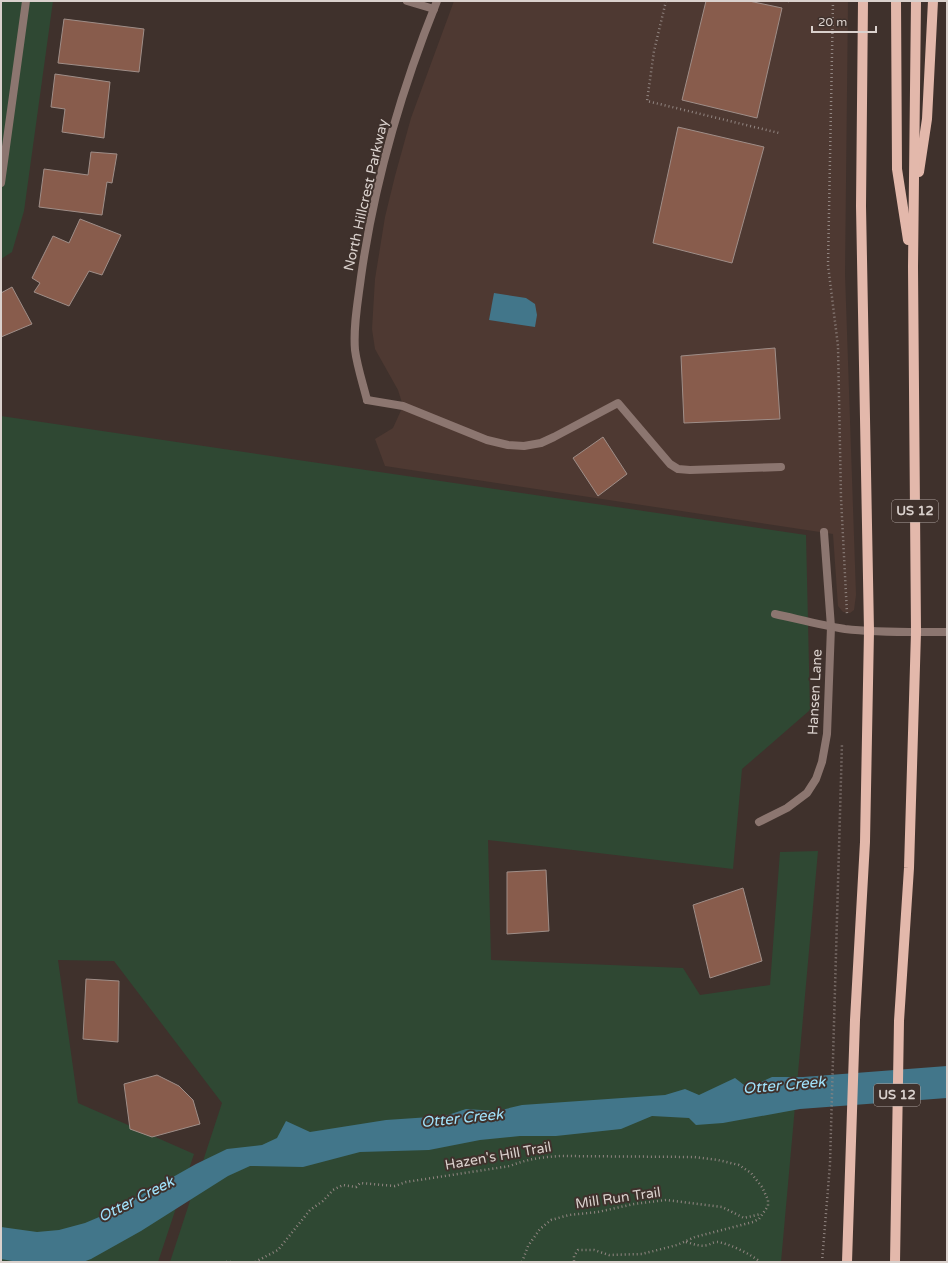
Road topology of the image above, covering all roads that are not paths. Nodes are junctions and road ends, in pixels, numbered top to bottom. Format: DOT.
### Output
graph roads {
  1 [pos="26,1"];
  2 [pos="407,1"];
  3 [pos="437,1"];
  4 [pos="863,1"];
  5 [pos="896,1"];
  6 [pos="916,1"];
  7 [pos="933,1"];
  8 [pos="434,9"];
  9 [pos="1,183"];
  10 [pos="914,204"];
  11 [pos="913,268"];
  12 [pos="781,467"];
  13 [pos="824,532"];
  14 [pos="775,614"];
  15 [pos="831,627"];
  16 [pos="869,631"];
  17 [pos="916,632"];
  18 [pos="947,632"];
  19 [pos="759,822"];
  20 [pos="846,1262"];
  21 [pos="895,1262"];
  1 -- 9 [label="street"];
  2 -- 8 [label="street"];
  3 -- 8 [label="street, North Hillcrest Parkway"];
  4 -- 16 [label="main road"];
  5 -- 11 [label="main road"];
  6 -- 10 [label="main road, US 12"];
  7 -- 10 [label="main road"];
  8 -- 12 [label="street, North Hillcrest Parkway"];
  10 -- 11 [label="main road, US 12"];
  11 -- 17 [label="main road, US 12"];
  13 -- 15 [label="street, Hansen Lane"];
  14 -- 15 [label="street"];
  15 -- 16 [label="street"];
  15 -- 19 [label="street, Hansen Lane"];
  16 -- 17 [label="street"];
  16 -- 20 [label="main road"];
  17 -- 18 [label="street"];
  17 -- 21 [label="main road, US 12 / US 12"];
}
